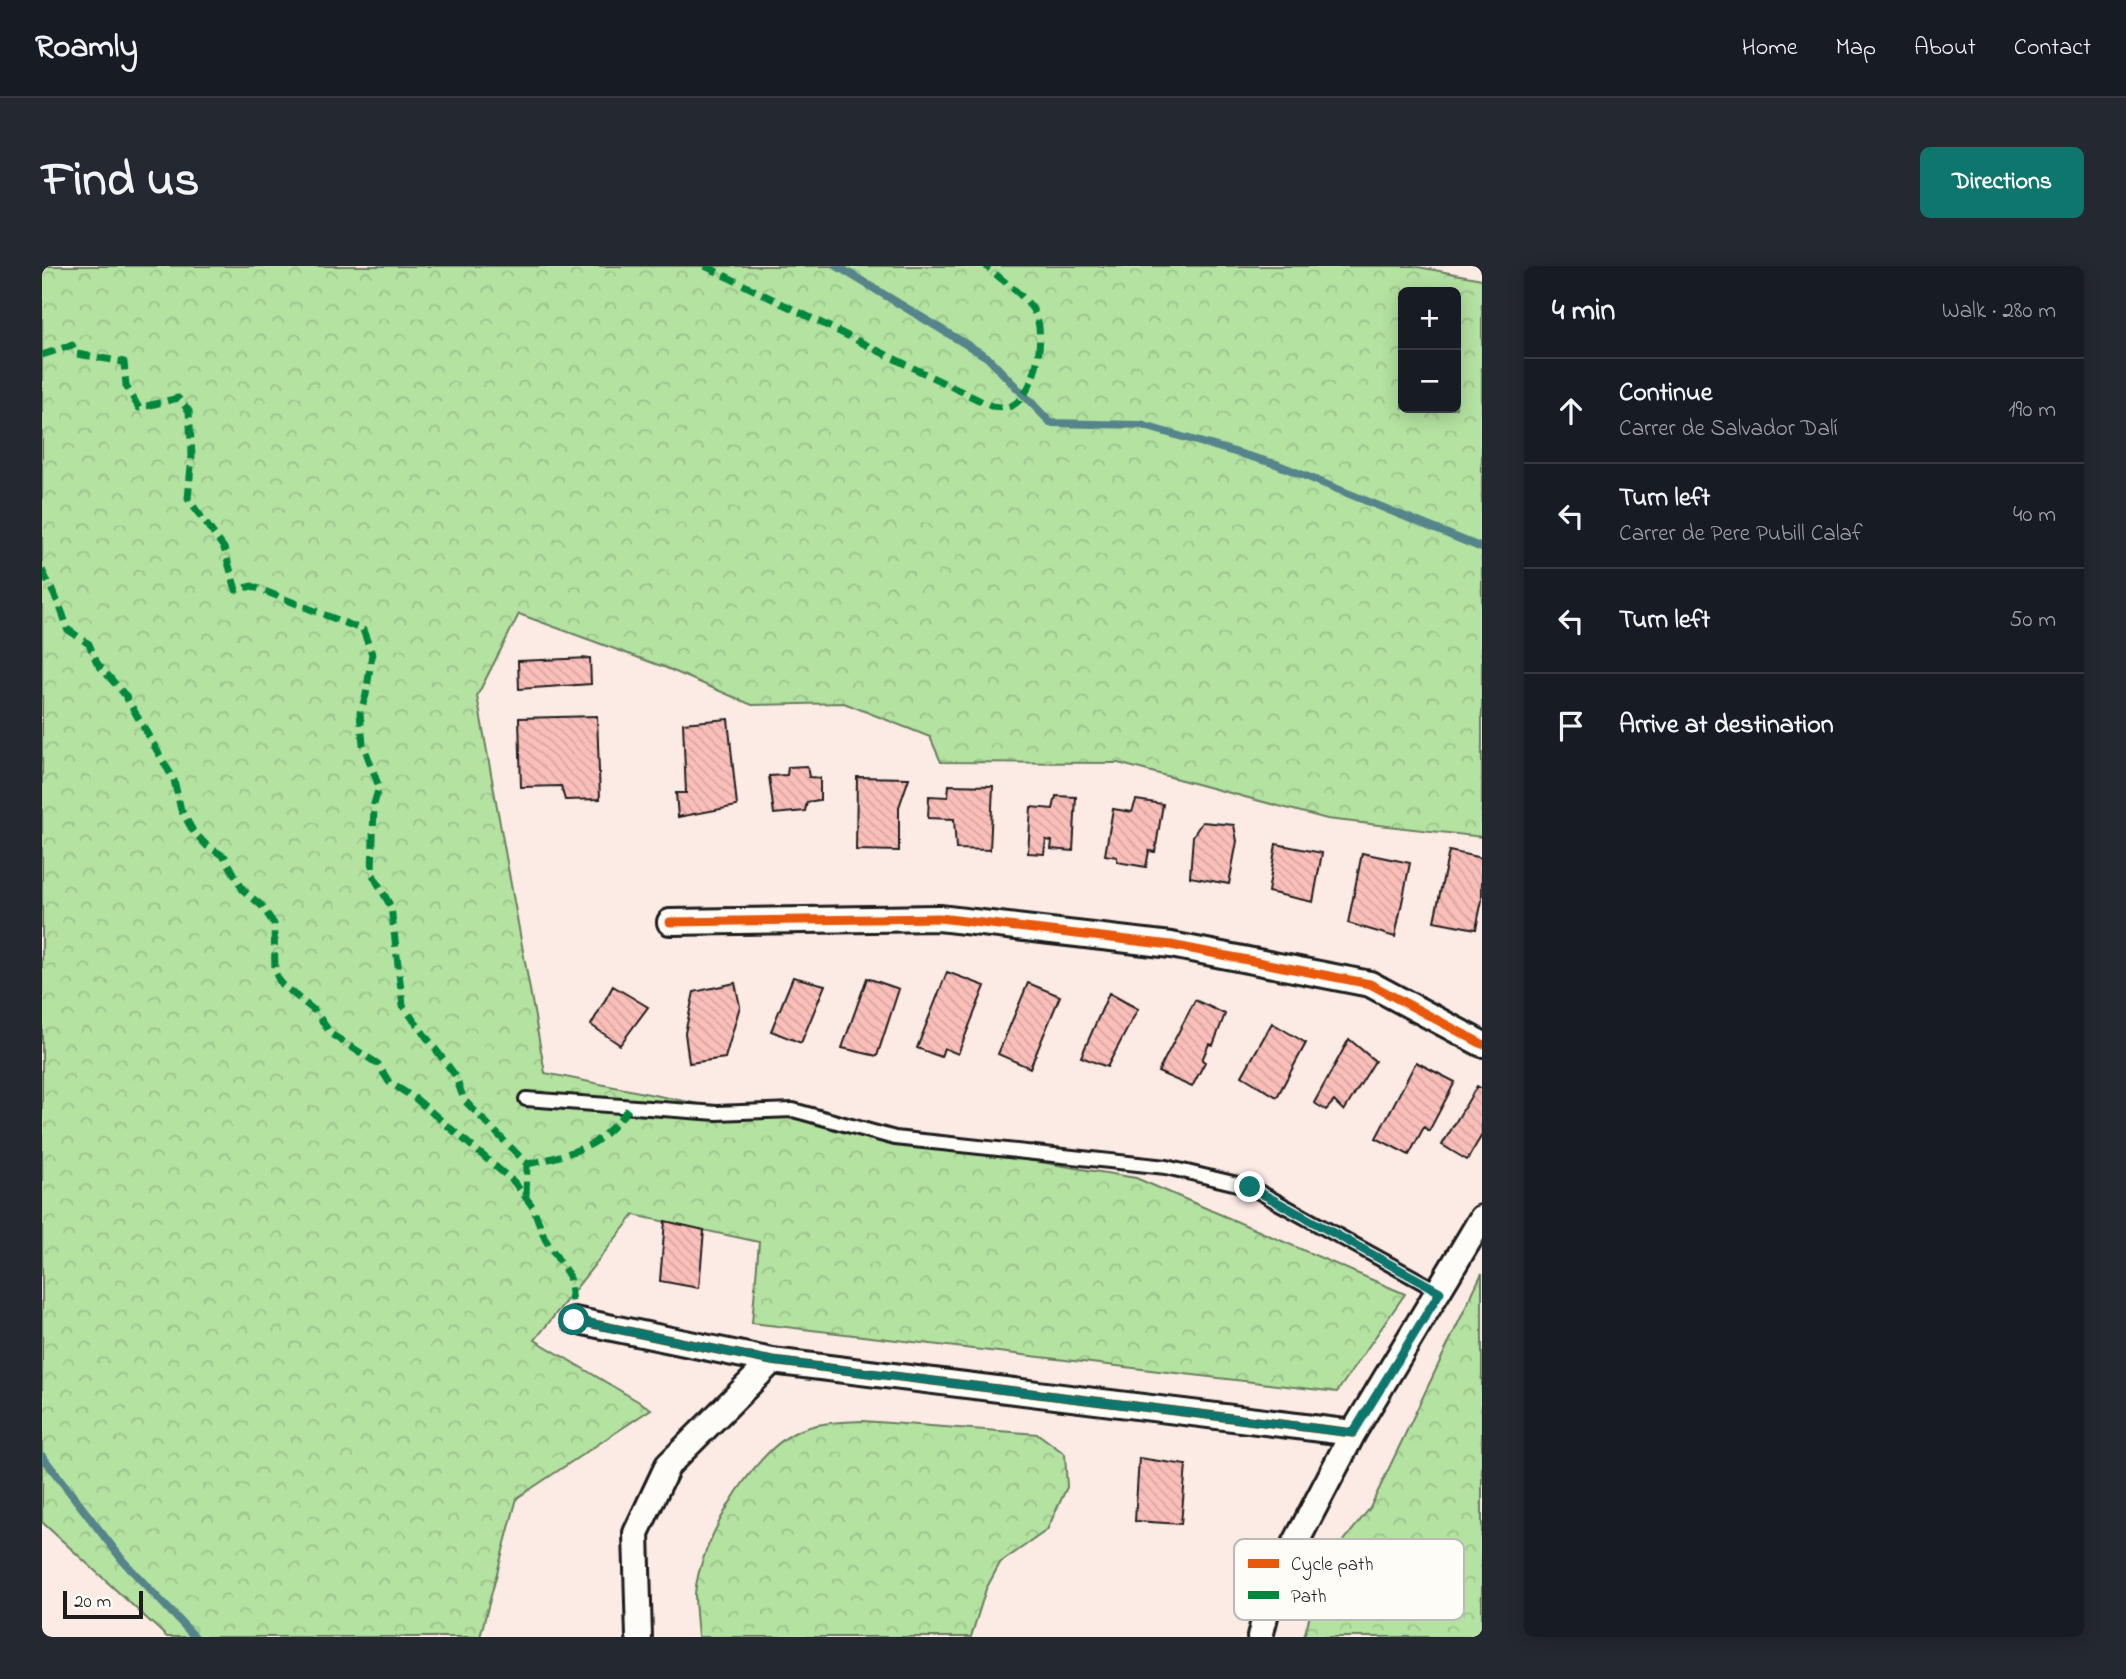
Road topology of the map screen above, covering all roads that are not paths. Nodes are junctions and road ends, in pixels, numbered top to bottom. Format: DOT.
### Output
graph roads {
  1 [pos="670,922"];
  2 [pos="1482,1044"];
  3 [pos="526,1099"];
  4 [pos="1482,1218"];
  5 [pos="1440,1292"];
  6 [pos="574,1320"];
  7 [pos="772,1361"];
  8 [pos="1353,1433"];
  9 [pos="1298,1539"];
  10 [pos="1264,1620"];
  11 [pos="639,1637"];
  12 [pos="1260,1637"];
  1 -- 2 [label="street"];
  3 -- 5 [label="lane"];
  4 -- 5 [label="street"];
  5 -- 8 [label="street"];
  6 -- 7 [label="street"];
  7 -- 8 [label="street"];
  7 -- 11 [label="street"];
  8 -- 9 [label="street"];
  10 -- 12 [label="street"];
}
